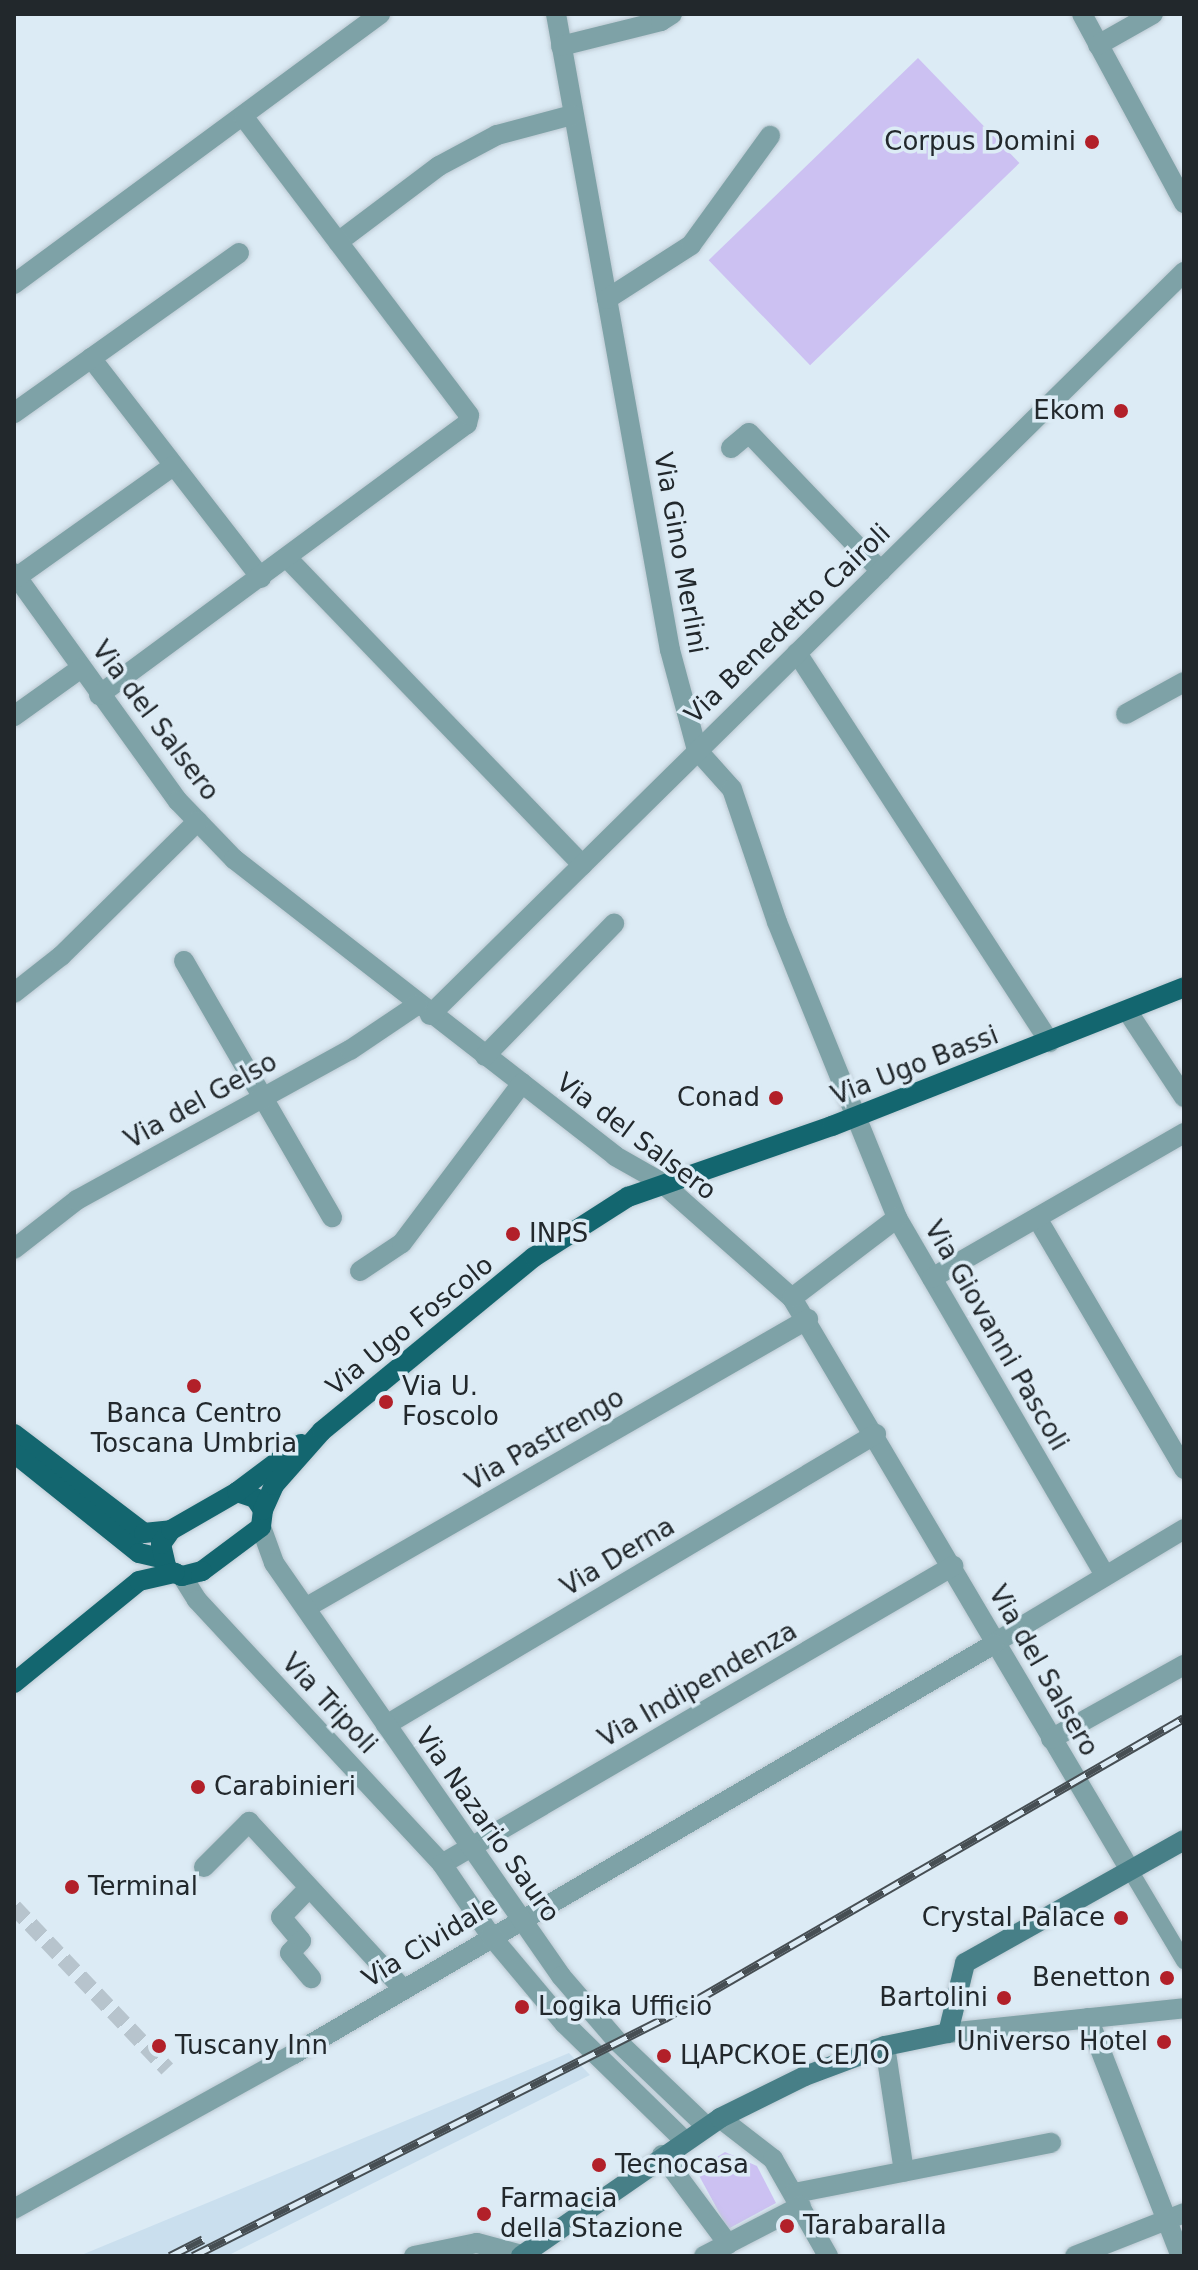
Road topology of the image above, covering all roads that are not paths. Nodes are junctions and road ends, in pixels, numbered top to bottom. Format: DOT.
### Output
graph roads {
  1 [pos="380,14"];
  2 [pos="556,14"];
  3 [pos="672,14"];
  4 [pos="1082,14"];
  5 [pos="1153,14"];
  6 [pos="1098,45"];
  7 [pos="561,46"];
  8 [pos="572,115"];
  9 [pos="244,117"];
  10 [pos="770,136"];
  11 [pos="1184,203"];
  12 [pos="338,242"];
  13 [pos="239,253"];
  14 [pos="1184,272"];
  15 [pos="14,284"];
  16 [pos="607,299"];
  17 [pos="91,358"];
  18 [pos="14,413"];
  19 [pos="731,448"];
  20 [pos="173,466"];
  21 [pos="287,558"];
  22 [pos="881,571"];
  23 [pos="16,575"];
  24 [pos="261,578"];
  25 [pos="797,653"];
  26 [pos="81,668"];
  27 [pos="1184,682"];
  28 [pos="99,695"];
  29 [pos="1126,714"];
  30 [pos="14,716"];
  31 [pos="697,750"];
  32 [pos="198,821"];
  33 [pos="582,865"];
  34 [pos="614,924"];
  35 [pos="184,961"];
  36 [pos="1184,987"];
  37 [pos="14,993"];
  38 [pos="424,1010"];
  39 [pos="1128,1012"];
  40 [pos="1050,1042"];
  41 [pos="485,1056"];
  42 [pos="522,1083"];
  43 [pos="262,1096"];
  44 [pos="1184,1097"];
  45 [pos="855,1117"];
  46 [pos="1184,1133"];
  47 [pos="661,1182"];
  48 [pos="332,1217"];
  49 [pos="897,1218"];
  50 [pos="1037,1218"];
  51 [pos="14,1249"];
  52 [pos="360,1271"];
  53 [pos="932,1278"];
  54 [pos="792,1298"];
  55 [pos="808,1319"];
  56 [pos="14,1434"];
  57 [pos="876,1434"];
  58 [pos="316,1437"];
  59 [pos="1178,1447"];
  60 [pos="14,1453"];
  61 [pos="1184,1469"];
  62 [pos="237,1492"];
  63 [pos="262,1518"];
  64 [pos="1184,1529"];
  65 [pos="171,1530"];
  66 [pos="953,1566"];
  67 [pos="173,1569"];
  68 [pos="1105,1575"];
  69 [pos="307,1607"];
  70 [pos="995,1643"];
  71 [pos="1184,1665"];
  72 [pos="14,1683"];
  73 [pos="386,1725"];
  74 [pos="1051,1739"];
  75 [pos="1184,1840"];
  76 [pos="469,1848"];
  77 [pos="442,1864"];
  78 [pos="204,1867"];
  79 [pos="1130,1870"];
  80 [pos="309,1888"];
  81 [pos="520,1918"];
  82 [pos="491,1936"];
  83 [pos="1184,1961"];
  84 [pos="311,1978"];
  85 [pos="403,1989"];
  86 [pos="1184,2008"];
  87 [pos="1088,2018"];
  88 [pos="948,2033"];
  89 [pos="885,2046"];
  90 [pos="713,2122"];
  91 [pos="684,2140"];
  92 [pos="1051,2143"];
  93 [pos="662,2155"];
  94 [pos="904,2172"];
  95 [pos="798,2200"];
  96 [pos="14,2209"];
  97 [pos="1175,2216"];
  98 [pos="728,2244"];
  99 [pos="531,2253"];
  100 [pos="414,2256"];
  101 [pos="704,2256"];
  102 [pos="828,2256"];
  103 [pos="1075,2256"];
  104 [pos="1181,2256"];
  1 -- 9 [label="street"];
  2 -- 7 [label="street, Via Gino Merlini"];
  3 -- 7 [label="street"];
  4 -- 6 [label="street"];
  5 -- 6 [label="street"];
  6 -- 11 [label="street"];
  7 -- 8 [label="street, Via Gino Merlini"];
  8 -- 12 [label="street"];
  8 -- 16 [label="street, Via Gino Merlini"];
  9 -- 12 [label="street"];
  9 -- 15 [label="street"];
  10 -- 16 [label="street"];
  12 -- 21 [label="street"];
  13 -- 17 [label="street"];
  14 -- 22 [label="street, Via Benedetto Cairoli"];
  16 -- 31 [label="street, Via Gino Merlini"];
  17 -- 18 [label="street"];
  17 -- 20 [label="street"];
  19 -- 22 [label="street"];
  20 -- 23 [label="street"];
  20 -- 24 [label="street"];
  21 -- 24 [label="street"];
  21 -- 33 [label="street"];
  22 -- 25 [label="street, Via Benedetto Cairoli"];
  23 -- 26 [label="street, Via del Salsero"];
  24 -- 28 [label="street"];
  25 -- 31 [label="street, Via Benedetto Cairoli"];
  25 -- 40 [label="street"];
  26 -- 28 [label="street, Via del Salsero"];
  26 -- 30 [label="street"];
  27 -- 29 [label="street"];
  28 -- 32 [label="street, Via del Salsero"];
  31 -- 33 [label="street, Via Benedetto Cairoli"];
  31 -- 45 [label="street, Via Gino Merlini"];
  32 -- 37 [label="street"];
  32 -- 38 [label="street, Via del Salsero"];
  33 -- 38 [label="street, Via Benedetto Cairoli"];
  34 -- 41 [label="street"];
  35 -- 43 [label="street"];
  36 -- 39 [label="main road, Via Ugo Bassi"];
  38 -- 41 [label="street, Via del Salsero"];
  38 -- 43 [label="street, Via del Gelso"];
  39 -- 40 [label="main road, Via Ugo Bassi"];
  39 -- 44 [label="street"];
  40 -- 45 [label="main road, Via Ugo Bassi"];
  41 -- 42 [label="street, Via del Salsero"];
  42 -- 47 [label="street, Via del Salsero"];
  42 -- 52 [label="street"];
  43 -- 48 [label="street"];
  43 -- 51 [label="street, Via del Gelso"];
  45 -- 47 [label="main road, Via Ugo Bassi"];
  45 -- 49 [label="street, Via Giovanni Pascoli"];
  46 -- 50 [label="street"];
  47 -- 54 [label="street, Via del Salsero"];
  47 -- 58 [label="main road, Via Ugo Foscolo"];
  49 -- 53 [label="street, Via Giovanni Pascoli"];
  49 -- 54 [label="street"];
  50 -- 53 [label="street"];
  50 -- 59 [label="street"];
  53 -- 68 [label="street, Via Giovanni Pascoli"];
  54 -- 55 [label="street, Via del Salsero"];
  55 -- 57 [label="street, Via del Salsero"];
  55 -- 69 [label="street, Via Pastrengo"];
  56 -- 65 [label="main road"];
  57 -- 66 [label="street, Via del Salsero"];
  57 -- 73 [label="street, Via Derna"];
  58 -- 62 [label="main road"];
  58 -- 63 [label="main road"];
  59 -- 61 [label="street"];
  60 -- 67 [label="main road"];
  62 -- 63 [label="main road"];
  62 -- 65 [label="main road"];
  63 -- 67 [label="main road"];
  63 -- 69 [label="street, Via Nazario Sauro"];
  64 -- 68 [label="street, Via Cividale"];
  65 -- 67 [label="main road"];
  66 -- 70 [label="street, Via del Salsero"];
  66 -- 76 [label="street, Via Indipendenza"];
  67 -- 72 [label="main road"];
  67 -- 77 [label="street, Via Tripoli"];
  68 -- 70 [label="street, Via Cividale"];
  69 -- 73 [label="street, Via Nazario Sauro"];
  70 -- 74 [label="street, Via del Salsero"];
  70 -- 81 [label="street, Via Cividale"];
  71 -- 74 [label="street"];
  73 -- 76 [label="street, Via Nazario Sauro"];
  74 -- 79 [label="street, Via del Salsero"];
  75 -- 79 [label="main road"];
  76 -- 77 [label="street, Via Indipendenza"];
  76 -- 81 [label="street, Via Nazario Sauro"];
  77 -- 82 [label="street"];
  78 -- 80 [label="street"];
  79 -- 83 [label="street, Via del Salsero"];
  79 -- 88 [label="main road"];
  80 -- 84 [label="street"];
  80 -- 85 [label="street"];
  81 -- 82 [label="street, Via Cividale"];
  81 -- 90 [label="street, Via Nazario Sauro"];
  82 -- 85 [label="street, Via Cividale"];
  82 -- 91 [label="street"];
  85 -- 96 [label="street, Via Cividale"];
  86 -- 87 [label="street"];
  87 -- 88 [label="street"];
  87 -- 97 [label="street"];
  88 -- 89 [label="main road"];
  89 -- 90 [label="main road"];
  89 -- 94 [label="street"];
  90 -- 91 [label="main road"];
  90 -- 95 [label="street, Via Nazario Sauro"];
  91 -- 93 [label="main road"];
  92 -- 94 [label="street"];
  93 -- 98 [label="street"];
  93 -- 99 [label="main road"];
  94 -- 95 [label="street"];
  95 -- 98 [label="street"];
  95 -- 102 [label="street, Via Nazario Sauro"];
  97 -- 103 [label="street"];
  97 -- 104 [label="street"];
  98 -- 101 [label="street"];
  99 -- 100 [label="street"];
}
